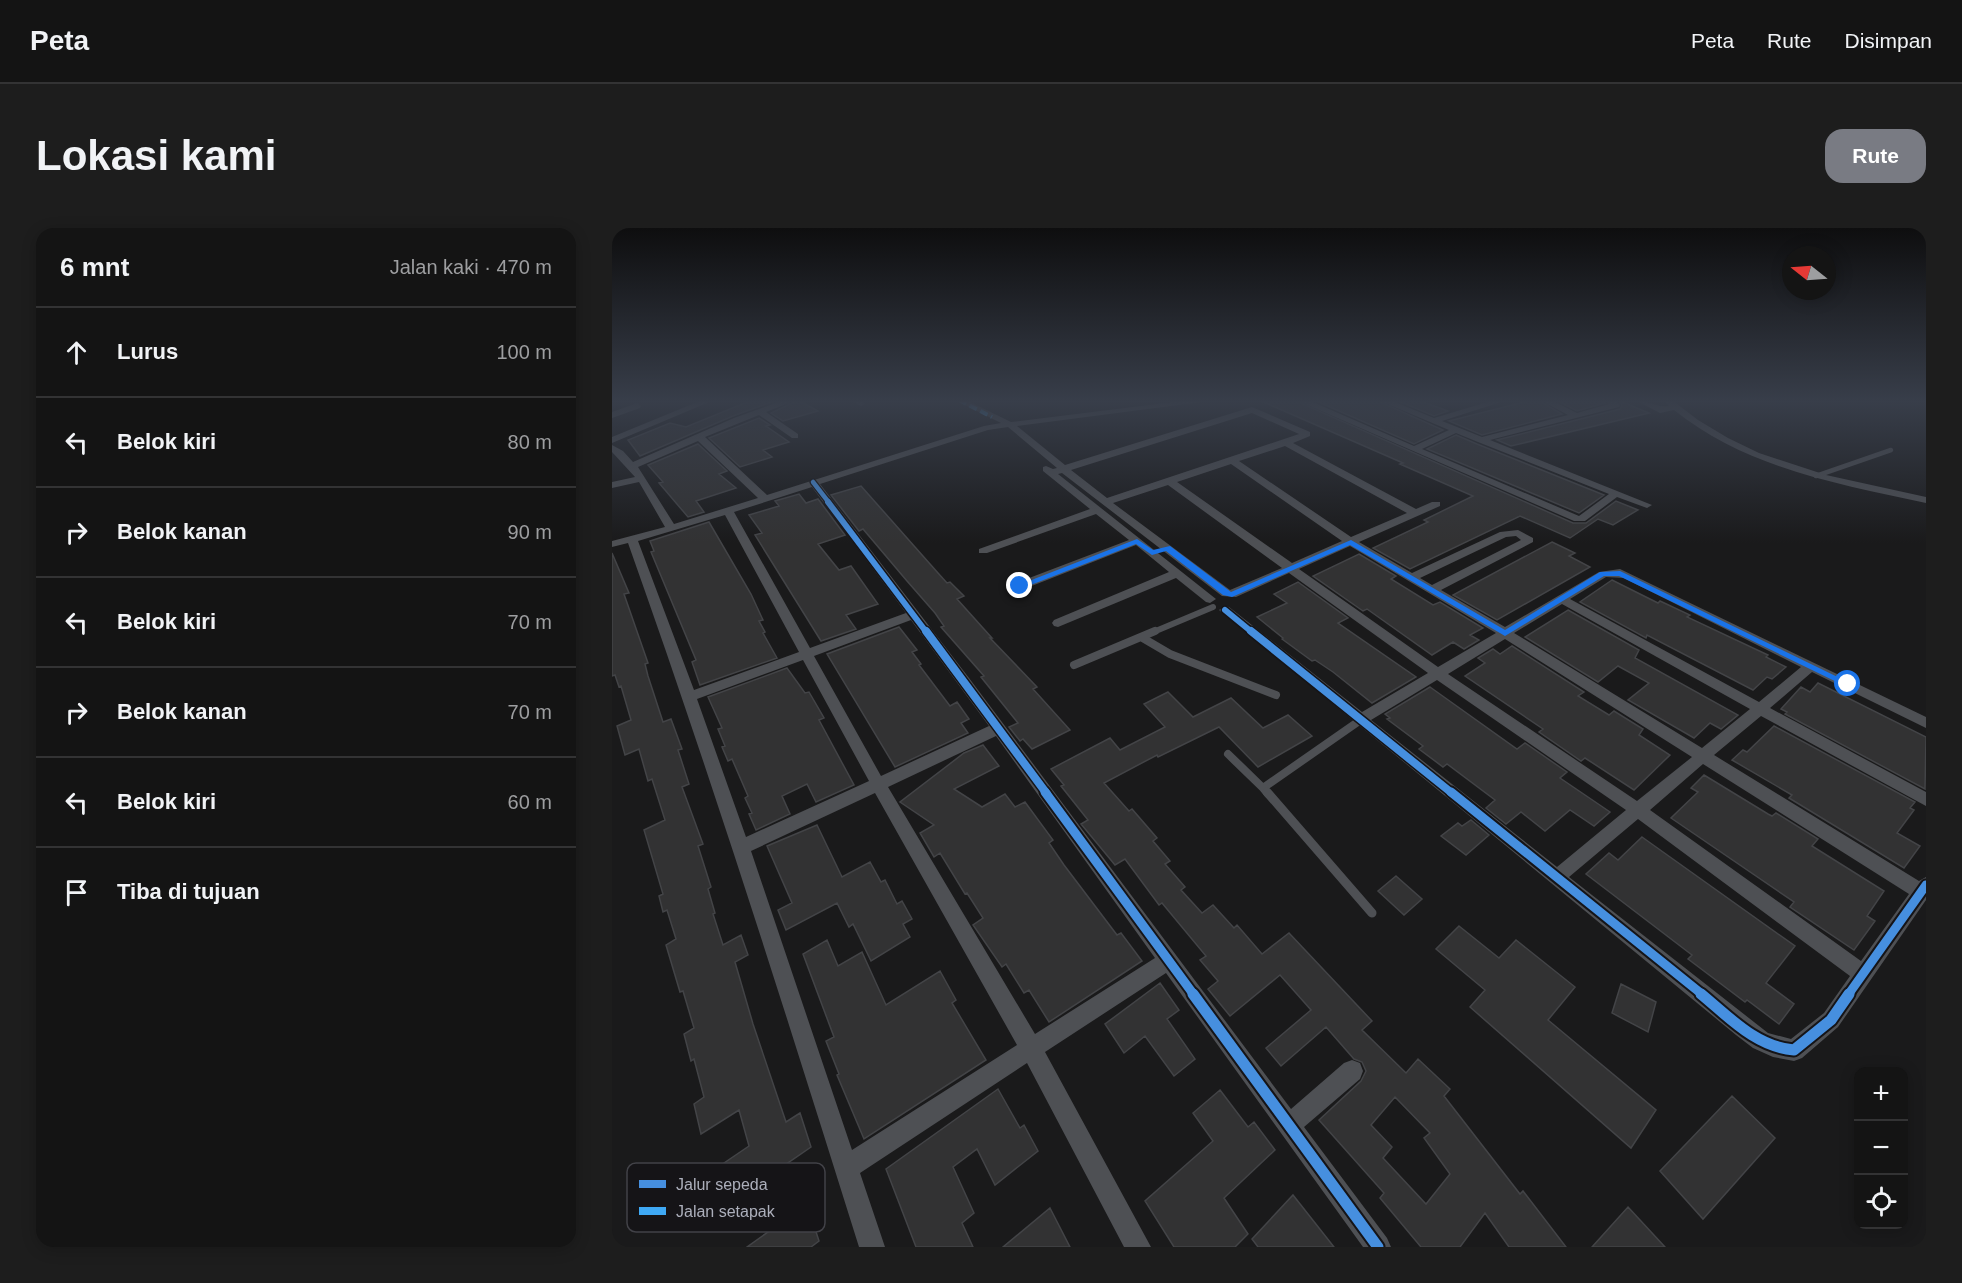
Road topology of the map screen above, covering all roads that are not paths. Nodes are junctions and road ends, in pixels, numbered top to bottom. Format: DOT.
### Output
graph roads {
  1 [pos="612,448"];
  2 [pos="675,448"];
  3 [pos="710,448"];
  4 [pos="917,448"];
  5 [pos="1022,448"];
  6 [pos="1037,448"];
  7 [pos="1132,448"];
  8 [pos="1271,448"];
  9 [pos="1294,448"];
  10 [pos="1411,448"];
  11 [pos="1417,448"];
  12 [pos="1499,448"];
  13 [pos="1743,448"];
  14 [pos="1414,449"];
  15 [pos="1891,450"];
  16 [pos="1231,460"];
  17 [pos="630,467"];
  18 [pos="1064,469"];
  19 [pos="1051,473"];
  20 [pos="1815,476"];
  21 [pos="640,478"];
  22 [pos="813,482"];
  23 [pos="1170,482"];
  24 [pos="612,485"];
  25 [pos="1616,493"];
  26 [pos="764,498"];
  27 [pos="1926,500"];
  28 [pos="1436,504"];
  29 [pos="1647,505"];
  30 [pos="1102,506"];
  31 [pos="728,510"];
  32 [pos="1415,513"];
  33 [pos="671,529"];
  34 [pos="632,540"];
  35 [pos="1137,541"];
  36 [pos="1351,542"];
  37 [pos="612,544"];
  38 [pos="1484,544"];
  39 [pos="1167,548"];
  40 [pos="983,551"];
  41 [pos="1152,553"];
  42 [pos="1504,554"];
  43 [pos="1442,564"];
  44 [pos="1292,568"];
  45 [pos="1178,573"];
  46 [pos="1461,576"];
  47 [pos="1412,578"];
  48 [pos="1020,586"];
  49 [pos="1432,590"];
  50 [pos="1229,594"];
  51 [pos="1561,599"];
  52 [pos="1216,605"];
  53 [pos="913,615"];
  54 [pos="1058,623"];
  55 [pos="1505,633"];
  56 [pos="1142,637"];
  57 [pos="806,653"];
  58 [pos="1074,665"];
  59 [pos="1811,666"];
  60 [pos="1437,673"];
  61 [pos="1276,695"];
  62 [pos="691,696"];
  63 [pos="1761,709"];
  64 [pos="1362,719"];
  65 [pos="1926,723"];
  66 [pos="997,729"];
  67 [pos="1228,754"];
  68 [pos="1702,758"];
  69 [pos="878,784"];
  70 [pos="1263,788"];
  71 [pos="1926,800"];
  72 [pos="1638,810"];
  73 [pos="742,847"];
  74 [pos="1557,877"];
  75 [pos="1924,888"];
  76 [pos="1372,913"];
  77 [pos="1167,961"];
  78 [pos="1863,974"];
  79 [pos="1032,1050"];
  80 [pos="1352,1071"];
  81 [pos="1288,1125"];
  82 [pos="847,1167"];
  83 [pos="873,1247"];
  84 [pos="1138,1247"];
  85 [pos="1378,1247"];
  1 -- 17 [label="street"];
  2 -- 17 [label="street"];
  3 -- 26 [label="street"];
  4 -- 22 [label="street"];
  5 -- 19 [label="street"];
  6 -- 18 [label="street"];
  7 -- 18 [label="street"];
  8 -- 16 [label="street"];
  9 -- 32 [label="street"];
  10 -- 14 [label="street"];
  11 -- 14 [label="street"];
  12 -- 25 [label="street"];
  13 -- 20 [label="street"];
  14 -- 25 [label="street"];
  15 -- 20 [label="lane"];
  16 -- 23 [label="street"];
  16 -- 36 [label="street"];
  17 -- 21 [label="street"];
  18 -- 19 [label="street"];
  18 -- 30 [label="street"];
  19 -- 30 [label="street"];
  20 -- 27 [label="street"];
  21 -- 24 [label="street"];
  21 -- 33 [label="street"];
  22 -- 26 [label="street"];
  22 -- 53 [label="street"];
  23 -- 30 [label="street"];
  23 -- 44 [label="street"];
  25 -- 29 [label="street"];
  26 -- 31 [label="street"];
  28 -- 32 [label="street"];
  30 -- 35 [label="street"];
  30 -- 39 [label="street"];
  30 -- 40 [label="street"];
  31 -- 33 [label="street"];
  31 -- 57 [label="street"];
  32 -- 36 [label="street"];
  33 -- 34 [label="street"];
  34 -- 37 [label="street"];
  34 -- 62 [label="street"];
  35 -- 41 [label="street"];
  35 -- 48 [label="street"];
  36 -- 44 [label="street"];
  36 -- 47 [label="street"];
  38 -- 42 [label="street"];
  38 -- 42 [label="street"];
  38 -- 43 [label="street"];
  39 -- 41 [label="street"];
  39 -- 50 [label="street"];
  41 -- 45 [label="street"];
  42 -- 46 [label="street"];
  43 -- 46 [label="street"];
  43 -- 47 [label="street"];
  44 -- 50 [label="street"];
  44 -- 60 [label="street"];
  45 -- 52 [label="street"];
  45 -- 54 [label="street"];
  46 -- 49 [label="street"];
  47 -- 49 [label="street"];
  49 -- 55 [label="street"];
  50 -- 52 [label="street"];
  50 -- 52 [label="street"];
  51 -- 55 [label="street"];
  51 -- 59 [label="street"];
  51 -- 63 [label="street"];
  52 -- 56 [label="lane"];
  52 -- 64 [label="street"];
  53 -- 57 [label="street"];
  53 -- 66 [label="street"];
  55 -- 60 [label="street"];
  55 -- 68 [label="street"];
  56 -- 58 [label="lane"];
  56 -- 61 [label="lane"];
  57 -- 62 [label="street"];
  57 -- 69 [label="street"];
  59 -- 63 [label="street"];
  59 -- 65 [label="street"];
  60 -- 64 [label="street"];
  60 -- 72 [label="street"];
  62 -- 73 [label="street"];
  63 -- 68 [label="street"];
  63 -- 71 [label="street"];
  64 -- 70 [label="lane"];
  64 -- 74 [label="street"];
  66 -- 69 [label="street"];
  66 -- 77 [label="street"];
  67 -- 70 [label="lane"];
  68 -- 72 [label="street"];
  68 -- 75 [label="street"];
  69 -- 73 [label="street"];
  69 -- 79 [label="street"];
  70 -- 76 [label="lane"];
  72 -- 74 [label="street"];
  72 -- 78 [label="street"];
  73 -- 82 [label="street"];
  74 -- 78 [label="street"];
  75 -- 78 [label="street"];
  77 -- 79 [label="street"];
  77 -- 81 [label="street"];
  79 -- 82 [label="street"];
  79 -- 84 [label="street"];
  80 -- 81 [label="street"];
  81 -- 85 [label="street"];
  82 -- 83 [label="street"];
}
